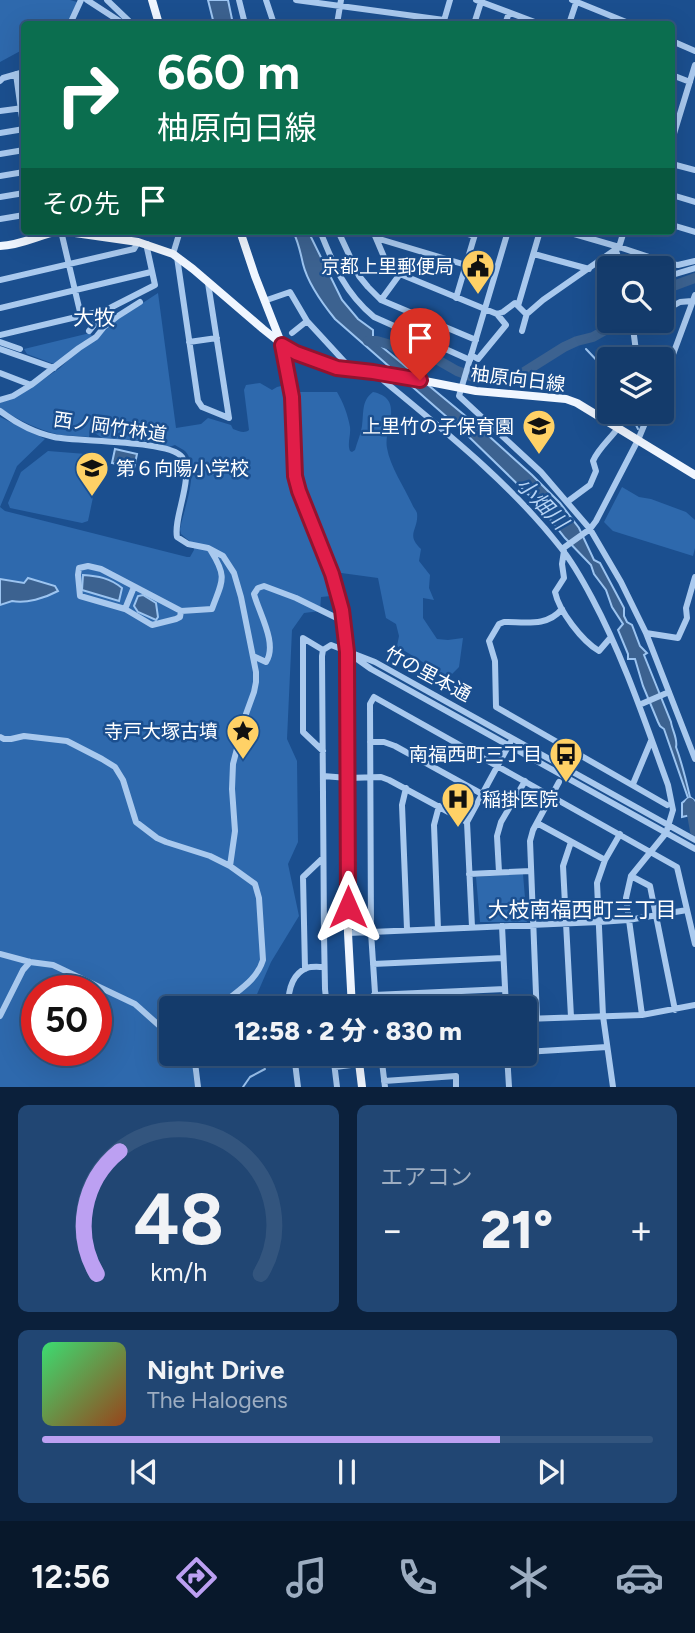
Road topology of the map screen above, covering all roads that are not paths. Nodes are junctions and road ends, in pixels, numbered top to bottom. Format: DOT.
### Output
graph roads {
  1 [pos="81,0"];
  2 [pos="87,0"];
  3 [pos="107,0"];
  4 [pos="152,0"];
  5 [pos="239,0"];
  6 [pos="266,0"];
  7 [pos="296,0"];
  8 [pos="450,0"];
  9 [pos="478,1"];
  10 [pos="575,1"];
  11 [pos="340,3"];
  12 [pos="509,13"];
  13 [pos="73,21"];
  14 [pos="116,21"];
  15 [pos="129,21"];
  16 [pos="158,21"];
  17 [pos="244,21"];
  18 [pos="273,21"];
  19 [pos="337,21"];
  20 [pos="438,21"];
  21 [pos="443,21"];
  22 [pos="475,21"];
  23 [pos="506,21"];
  24 [pos="530,21"];
  25 [pos="570,21"];
  26 [pos="624,21"];
  27 [pos="675,42"];
  28 [pos="695,51"];
  29 [pos="695,65"];
  30 [pos="21,73"];
  31 [pos="16,74"];
  32 [pos="675,76"];
  33 [pos="0,81"];
  34 [pos="690,82"];
  35 [pos="21,87"];
  36 [pos="21,108"];
  37 [pos="675,108"];
  38 [pos="681,110"];
  39 [pos="0,111"];
  40 [pos="21,130"];
  41 [pos="675,130"];
  42 [pos="0,133"];
  43 [pos="21,150"];
  44 [pos="0,154"];
  45 [pos="675,165"];
  46 [pos="695,170"];
  47 [pos="21,172"];
  48 [pos="0,176"];
  49 [pos="21,194"];
  50 [pos="675,196"];
  51 [pos="0,197"];
  52 [pos="695,202"];
  53 [pos="21,216"];
  54 [pos="0,219"];
  55 [pos="675,226"];
  56 [pos="695,232"];
  57 [pos="38,235"];
  58 [pos="62,235"];
  59 [pos="107,235"];
  60 [pos="179,235"];
  61 [pos="241,235"];
  62 [pos="322,235"];
  63 [pos="340,235"];
  64 [pos="375,235"];
  65 [pos="378,235"];
  66 [pos="474,235"];
  67 [pos="507,235"];
  68 [pos="539,235"];
  69 [pos="576,235"];
  70 [pos="623,235"];
  71 [pos="143,243"];
  72 [pos="0,246"];
  73 [pos="618,249"];
  74 [pos="534,254"];
  75 [pos="175,256"];
  76 [pos="619,256"];
  77 [pos="695,261"];
  78 [pos="69,263"];
  79 [pos="466,265"];
  80 [pos="695,268"];
  81 [pos="589,269"];
  82 [pos="151,272"];
  83 [pos="400,274"];
  84 [pos="674,274"];
  85 [pos="0,280"];
  86 [pos="208,283"];
  87 [pos="75,290"];
  88 [pos="456,298"];
  89 [pos="381,300"];
  90 [pos="264,301"];
  91 [pos="140,302"];
  92 [pos="693,302"];
  93 [pos="674,305"];
  94 [pos="518,306"];
  95 [pos="0,307"];
  96 [pos="485,309"];
  97 [pos="106,310"];
  98 [pos="527,313"];
  99 [pos="497,314"];
  100 [pos="81,316"];
  101 [pos="307,321"];
  102 [pos="89,331"];
  103 [pos="522,331"];
  104 [pos="292,333"];
  105 [pos="0,335"];
  106 [pos="217,338"];
  107 [pos="476,340"];
  108 [pos="0,342"];
  109 [pos="189,342"];
  110 [pos="282,345"];
  111 [pos="0,349"];
  112 [pos="20,349"];
  113 [pos="674,352"];
  114 [pos="470,358"];
  115 [pos="54,368"];
  116 [pos="353,371"];
  117 [pos="379,372"];
  118 [pos="0,373"];
  119 [pos="31,385"];
  120 [pos="461,388"];
  121 [pos="0,400"];
  122 [pos="0,411"];
  123 [pos="645,424"];
  124 [pos="618,428"];
  125 [pos="638,440"];
  126 [pos="695,474"];
  127 [pos="566,502"];
  128 [pos="590,529"];
  129 [pos="210,549"];
  130 [pos="563,550"];
  131 [pos="695,577"];
  132 [pos="134,587"];
  133 [pos="562,608"];
  134 [pos="125,609"];
  135 [pos="181,611"];
  136 [pos="345,622"];
  137 [pos="646,633"];
  138 [pos="611,637"];
  139 [pos="323,650"];
  140 [pos="347,652"];
  141 [pos="253,656"];
  142 [pos="669,692"];
  143 [pos="639,705"];
  144 [pos="0,737"];
  145 [pos="652,740"];
  146 [pos="511,741"];
  147 [pos="370,742"];
  148 [pos="323,751"];
  149 [pos="695,759"];
  150 [pos="498,766"];
  151 [pos="323,776"];
  152 [pos="348,778"];
  153 [pos="371,778"];
  154 [pos="525,781"];
  155 [pos="559,782"];
  156 [pos="633,785"];
  157 [pos="406,788"];
  158 [pos="482,794"];
  159 [pos="552,796"];
  160 [pos="667,805"];
  161 [pos="439,806"];
  162 [pos="467,822"];
  163 [pos="537,823"];
  164 [pos="670,831"];
  165 [pos="620,834"];
  166 [pos="695,840"];
  167 [pos="571,842"];
  168 [pos="695,849"];
  169 [pos="650,852"];
  170 [pos="323,858"];
  171 [pos="605,860"];
  172 [pos="230,866"];
  173 [pos="531,871"];
  174 [pos="499,872"];
  175 [pos="469,874"];
  176 [pos="631,876"];
  177 [pos="687,910"];
  178 [pos="656,914"];
  179 [pos="628,920"];
  180 [pos="599,922"];
  181 [pos="567,923"];
  182 [pos="502,926"];
  183 [pos="533,926"];
  184 [pos="472,927"];
  185 [pos="407,929"];
  186 [pos="439,929"];
  187 [pos="370,932"];
  188 [pos="348,933"];
  189 [pos="695,944"];
  190 [pos="0,954"];
  191 [pos="503,958"];
  192 [pos="30,962"];
  193 [pos="373,964"];
  194 [pos="324,967"];
  195 [pos="305,969"];
  196 [pos="505,989"];
  197 [pos="374,995"];
  198 [pos="233,996"];
  199 [pos="288,996"];
  200 [pos="326,996"];
  201 [pos="351,996"];
  202 [pos="505,996"];
  203 [pos="536,996"];
  204 [pos="695,1006"];
  205 [pos="675,1010"];
  206 [pos="642,1015"];
  207 [pos="0,1016"];
  208 [pos="603,1016"];
  209 [pos="571,1017"];
  210 [pos="537,1019"];
  211 [pos="159,1025"];
  212 [pos="607,1047"];
  213 [pos="537,1051"];
  214 [pos="194,1066"];
  215 [pos="295,1066"];
  216 [pos="341,1066"];
  217 [pos="359,1066"];
  218 [pos="382,1066"];
  219 [pos="508,1066"];
  220 [pos="335,1067"];
  221 [pos="384,1084"];
  222 [pos="198,1087"];
  223 [pos="298,1087"];
  224 [pos="337,1087"];
  225 [pos="362,1087"];
  226 [pos="456,1087"];
  227 [pos="509,1087"];
  228 [pos="613,1087"];
  1 -- 13 [label="street"];
  2 -- 14 [label="street"];
  3 -- 15 [label="street"];
  4 -- 16 [label="main road"];
  5 -- 17 [label="street"];
  6 -- 18 [label="street"];
  7 -- 11 [label="street"];
  8 -- 21 [label="street"];
  9 -- 12 [label="street"];
  9 -- 22 [label="street"];
  10 -- 25 [label="street"];
  10 -- 26 [label="street"];
  11 -- 19 [label="street"];
  11 -- 20 [label="street"];
  12 -- 23 [label="street"];
  12 -- 24 [label="street"];
  27 -- 28 [label="street"];
  29 -- 34 [label="street"];
  30 -- 31 [label="street"];
  31 -- 33 [label="street"];
  31 -- 35 [label="street"];
  32 -- 34 [label="street"];
  34 -- 38 [label="street"];
  36 -- 39 [label="street"];
  37 -- 38 [label="street"];
  38 -- 41 [label="street"];
  40 -- 42 [label="street"];
  43 -- 44 [label="street"];
  45 -- 46 [label="street"];
  47 -- 48 [label="street"];
  49 -- 51 [label="street"];
  50 -- 52 [label="street"];
  53 -- 54 [label="street"];
  55 -- 56 [label="street"];
  57 -- 72 [label="main road"];
  58 -- 78 [label="street"];
  59 -- 71 [label="main road, 柚原向日線"];
  60 -- 75 [label="street"];
  61 -- 90 [label="main road"];
  62 -- 114 [label="street"];
  63 -- 89 [label="street"];
  64 -- 83 [label="street"];
  65 -- 79 [label="street"];
  66 -- 79 [label="street"];
  67 -- 96 [label="street"];
  68 -- 74 [label="street"];
  69 -- 73 [label="street"];
  70 -- 73 [label="street"];
  71 -- 75 [label="main road, 柚原向日線"];
  71 -- 78 [label="street"];
  71 -- 82 [label="street"];
  73 -- 76 [label="street"];
  73 -- 77 [label="street"];
  73 -- 81 [label="street"];
  74 -- 81 [label="street"];
  74 -- 94 [label="street"];
  75 -- 86 [label="main road, 柚原向日線"];
  75 -- 109 [label="street"];
  78 -- 85 [label="street"];
  78 -- 87 [label="street"];
  79 -- 88 [label="street"];
  80 -- 84 [label="street"];
  81 -- 98 [label="street"];
  82 -- 87 [label="street"];
  82 -- 97 [label="street"];
  83 -- 88 [label="street"];
  83 -- 89 [label="street"];
  86 -- 106 [label="street"];
  86 -- 110 [label="main road, 柚原向日線"];
  87 -- 95 [label="street"];
  87 -- 100 [label="street"];
  88 -- 96 [label="street"];
  89 -- 107 [label="street"];
  90 -- 101 [label="street"];
  90 -- 110 [label="main road"];
  91 -- 115 [label="street"];
  92 -- 93 [label="street"];
  92 -- 113 [label="street"];
  94 -- 98 [label="street"];
  94 -- 99 [label="street"];
  96 -- 99 [label="street"];
  96 -- 107 [label="street"];
  97 -- 100 [label="street"];
  97 -- 102 [label="street"];
  98 -- 103 [label="street"];
  99 -- 114 [label="street"];
  100 -- 105 [label="street"];
  101 -- 104 [label="street"];
  101 -- 116 [label="street"];
  106 -- 109 [label="street"];
  106 -- 109 [label="street"];
  107 -- 114 [label="street"];
  108 -- 112 [label="street"];
  110 -- 116 [label="main road, 柚原向日線"];
  110 -- 136 [label="main road"];
  111 -- 115 [label="street"];
  114 -- 120 [label="street"];
  115 -- 119 [label="street"];
  116 -- 117 [label="main road, 柚原向日線"];
  117 -- 120 [label="main road, 柚原向日線"];
  117 -- 130 [label="street"];
  118 -- 119 [label="street"];
  119 -- 121 [label="street"];
  120 -- 124 [label="main road, 柚原向日線"];
  120 -- 127 [label="street"];
  122 -- 129 [label="street, 西ノ岡竹林道"];
  123 -- 125 [label="street"];
  124 -- 125 [label="main road, 柚原向日線"];
  124 -- 127 [label="street"];
  125 -- 126 [label="main road, 柚原向日線"];
  125 -- 128 [label="street"];
  127 -- 128 [label="street"];
  128 -- 130 [label="street"];
  128 -- 137 [label="street"];
  129 -- 135 [label="street"];
  129 -- 141 [label="street, 西ノ岡竹林道"];
  130 -- 133 [label="street"];
  130 -- 138 [label="street"];
  131 -- 137 [label="street"];
  132 -- 134 [label="street"];
  132 -- 134 [label="street"];
  132 -- 135 [label="street"];
  133 -- 138 [label="street"];
  133 -- 156 [label="street"];
  134 -- 135 [label="street"];
  136 -- 140 [label="main road"];
  136 -- 141 [label="street"];
  137 -- 142 [label="street"];
  138 -- 143 [label="street"];
  139 -- 140 [label="street, 竹の里本通"];
  139 -- 148 [label="street"];
  139 -- 148 [label="street, 竹の里本通"];
  140 -- 146 [label="street, 竹の里本通"];
  140 -- 152 [label="main road"];
  141 -- 172 [label="street, 西ノ岡竹林道"];
  142 -- 143 [label="street"];
  142 -- 149 [label="street"];
  143 -- 145 [label="street"];
  144 -- 172 [label="street"];
  145 -- 156 [label="street"];
  145 -- 164 [label="street"];
  146 -- 150 [label="street"];
  146 -- 164 [label="street, 竹の里本通"];
  147 -- 150 [label="street"];
  147 -- 153 [label="street"];
  147 -- 158 [label="street"];
  148 -- 151 [label="street"];
  150 -- 154 [label="street"];
  150 -- 158 [label="street"];
  151 -- 152 [label="street"];
  151 -- 170 [label="street"];
  152 -- 153 [label="street"];
  152 -- 188 [label="main road"];
  153 -- 157 [label="street"];
  153 -- 187 [label="street"];
  154 -- 159 [label="street"];
  154 -- 174 [label="street"];
  155 -- 159 [label="street"];
  156 -- 160 [label="street"];
  157 -- 161 [label="street"];
  157 -- 185 [label="street"];
  158 -- 162 [label="street"];
  159 -- 163 [label="street"];
  159 -- 165 [label="street"];
  161 -- 162 [label="street"];
  161 -- 186 [label="street"];
  162 -- 175 [label="street"];
  163 -- 167 [label="street"];
  163 -- 173 [label="street"];
  164 -- 166 [label="street, 竹の里本通"];
  164 -- 168 [label="street, 竹の里本通"];
  164 -- 169 [label="street"];
  165 -- 169 [label="street"];
  165 -- 171 [label="street"];
  167 -- 171 [label="street"];
  167 -- 181 [label="street"];
  169 -- 176 [label="street"];
  169 -- 177 [label="street"];
  170 -- 194 [label="street"];
  170 -- 195 [label="street"];
  171 -- 180 [label="street"];
  172 -- 198 [label="street"];
  173 -- 174 [label="street"];
  173 -- 183 [label="street"];
  174 -- 175 [label="street"];
  175 -- 184 [label="street"];
  176 -- 178 [label="street"];
  176 -- 179 [label="street"];
  177 -- 178 [label="street"];
  177 -- 189 [label="street"];
  178 -- 179 [label="street"];
  178 -- 205 [label="street"];
  179 -- 180 [label="street"];
  179 -- 206 [label="street"];
  180 -- 181 [label="street"];
  180 -- 208 [label="street"];
  181 -- 183 [label="street"];
  181 -- 209 [label="street"];
  182 -- 183 [label="street"];
  182 -- 184 [label="street"];
  182 -- 191 [label="street"];
  183 -- 203 [label="street"];
  184 -- 186 [label="street"];
  185 -- 186 [label="street"];
  185 -- 187 [label="street"];
  187 -- 188 [label="street"];
  187 -- 193 [label="street"];
  188 -- 201 [label="main road"];
  190 -- 192 [label="street"];
  191 -- 193 [label="street"];
  191 -- 196 [label="street"];
  192 -- 207 [label="street"];
  192 -- 211 [label="street"];
  193 -- 197 [label="street"];
  194 -- 195 [label="street"];
  194 -- 200 [label="street"];
  195 -- 199 [label="street"];
  196 -- 197 [label="street"];
  196 -- 202 [label="street"];
  204 -- 205 [label="street"];
  205 -- 206 [label="street"];
  206 -- 208 [label="street"];
  208 -- 209 [label="street"];
  208 -- 212 [label="street"];
  209 -- 210 [label="street"];
  212 -- 213 [label="street"];
  212 -- 228 [label="street"];
  214 -- 222 [label="street"];
  215 -- 223 [label="street"];
  216 -- 220 [label="street"];
  217 -- 225 [label="main road"];
  218 -- 221 [label="street"];
  219 -- 227 [label="street"];
  220 -- 224 [label="street"];
  221 -- 226 [label="street"];
}
